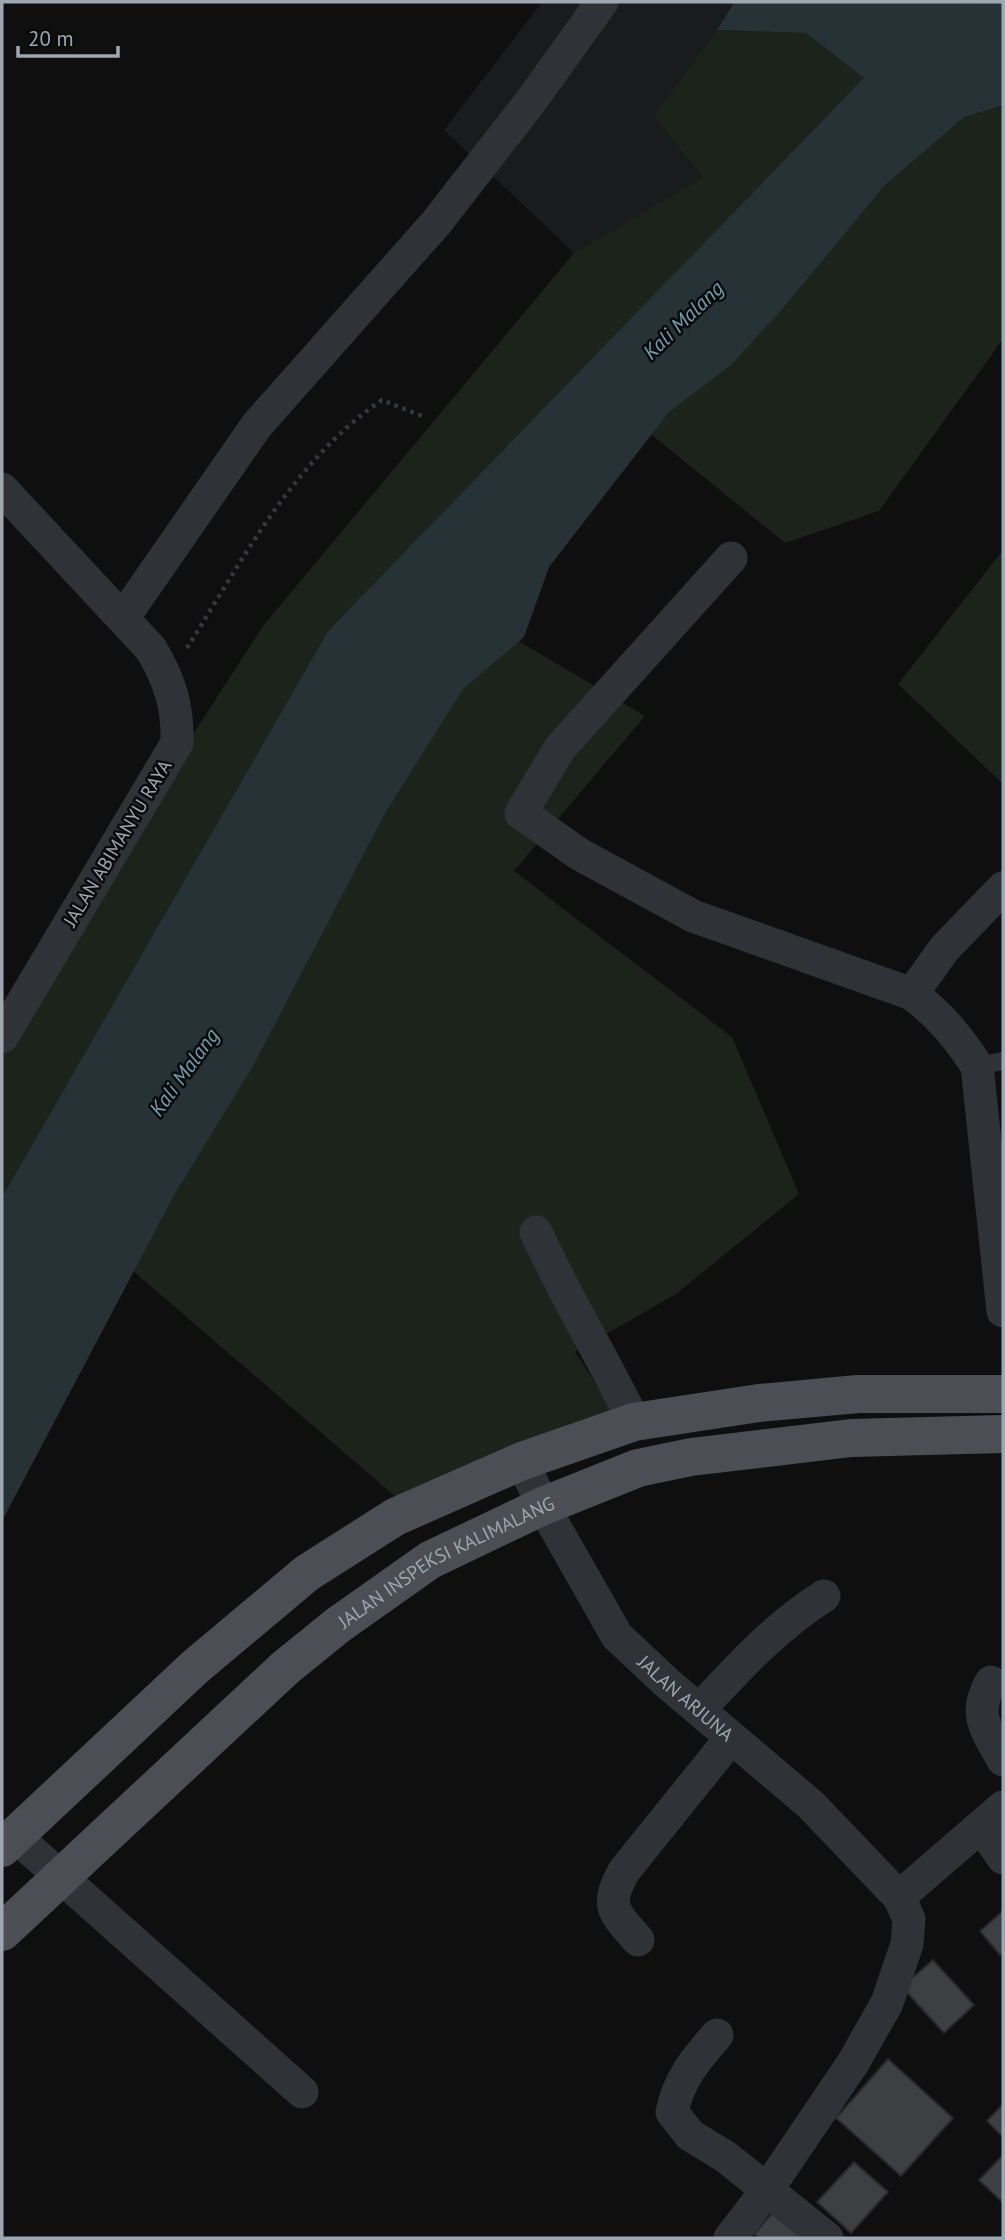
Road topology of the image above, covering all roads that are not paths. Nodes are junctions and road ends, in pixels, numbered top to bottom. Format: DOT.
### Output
graph roads {
  1 [pos="602,2"];
  2 [pos="2,489"];
  3 [pos="731,558"];
  4 [pos="123,618"];
  5 [pos="1003,888"];
  6 [pos="912,994"];
  7 [pos="2,1037"];
  8 [pos="990,1064"];
  9 [pos="536,1232"];
  10 [pos="1003,1311"];
  11 [pos="1003,1395"];
  12 [pos="634,1422"];
  13 [pos="1003,1434"];
  14 [pos="522,1461"];
  15 [pos="543,1506"];
  16 [pos="824,1596"];
  17 [pos="247,1623"];
  18 [pos="285,1668"];
  19 [pos="991,1682"];
  20 [pos="700,1709"];
  21 [pos="731,1738"];
  22 [pos="1003,1760"];
  23 [pos="992,1816"];
  24 [pos="8,1842"];
  25 [pos="1003,1858"];
  26 [pos="60,1877"];
  27 [pos="899,1897"];
  28 [pos="2,1932"];
  29 [pos="638,1940"];
  30 [pos="717,2035"];
  31 [pos="302,2092"];
  32 [pos="767,2190"];
  33 [pos="730,2238"];
  34 [pos="827,2238"];
  1 -- 4 [label="street"];
  2 -- 4 [label="street, JALAN ABIMANYU RAYA"];
  3 -- 6 [label="street"];
  4 -- 7 [label="street, JALAN ABIMANYU RAYA"];
  5 -- 6 [label="street"];
  6 -- 8 [label="street"];
  8 -- 10 [label="street"];
  9 -- 12 [label="street"];
  11 -- 12 [label="main road"];
  12 -- 14 [label="main road"];
  13 -- 15 [label="main road, JALAN INSPEKSI KALIMALANG"];
  14 -- 15 [label="street, JALAN ARJUNA"];
  14 -- 17 [label="main road"];
  15 -- 18 [label="main road, JALAN INSPEKSI KALIMALANG"];
  15 -- 20 [label="street, JALAN ARJUNA"];
  16 -- 20 [label="street"];
  17 -- 18 [label="main road"];
  17 -- 24 [label="main road"];
  18 -- 26 [label="main road, JALAN INSPEKSI KALIMALANG"];
  19 -- 22 [label="street"];
  20 -- 21 [label="street, JALAN ARJUNA"];
  21 -- 27 [label="street, JALAN ARJUNA"];
  21 -- 29 [label="street"];
  23 -- 25 [label="street"];
  23 -- 27 [label="street"];
  24 -- 26 [label="street"];
  26 -- 28 [label="main road, JALAN INSPEKSI KALIMALANG"];
  26 -- 31 [label="street"];
  27 -- 32 [label="street"];
  30 -- 32 [label="street"];
  32 -- 33 [label="street"];
  32 -- 34 [label="street"];
}
